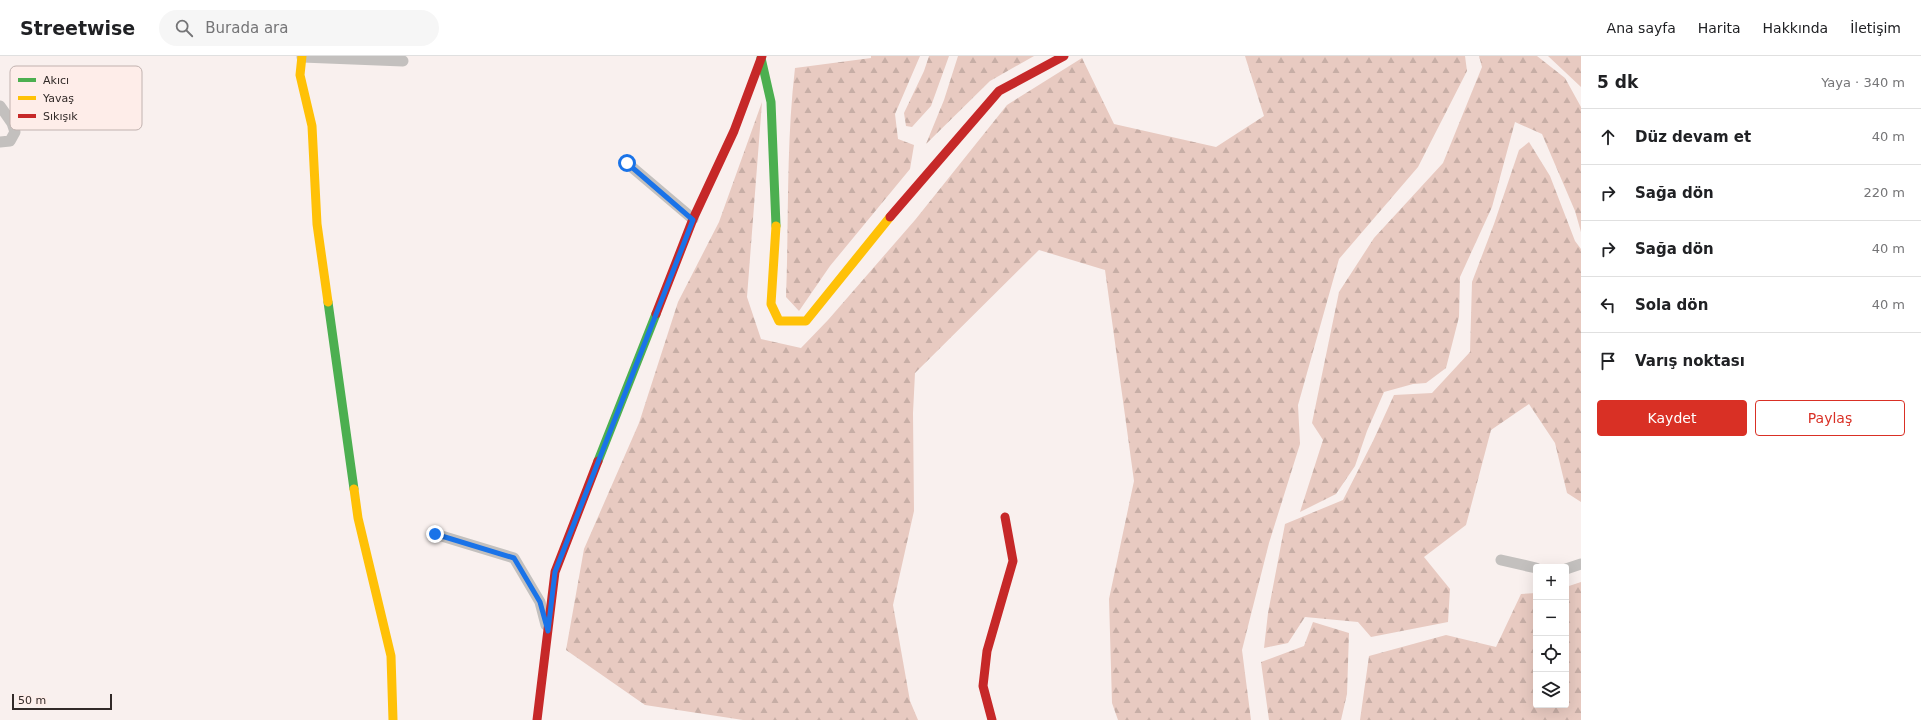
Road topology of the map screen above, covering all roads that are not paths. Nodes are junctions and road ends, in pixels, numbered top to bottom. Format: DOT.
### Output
graph roads {
  1 [pos="302,56"];
  2 [pos="1064,56"];
  3 [pos="761,57"];
  4 [pos="403,61"];
  5 [pos="0,106"];
  6 [pos="10,119"];
  7 [pos="14,130"];
  8 [pos="0,142"];
  9 [pos="627,163"];
  10 [pos="693,220"];
  11 [pos="1005,518"];
  12 [pos="435,534"];
  13 [pos="1501,560"];
  14 [pos="1581,564"];
  15 [pos="1533,567"];
  16 [pos="1569,568"];
  17 [pos="548,631"];
  18 [pos="393,720"];
  19 [pos="537,720"];
  20 [pos="992,720"];
  1 -- 4 [label="street"];
  1 -- 18 [label="street"];
  2 -- 3 [label="street"];
  3 -- 10 [label="street"];
  5 -- 6 [label="street"];
  7 -- 8 [label="street"];
  9 -- 10 [label="street"];
  10 -- 17 [label="street"];
  11 -- 20 [label="street"];
  12 -- 17 [label="street"];
  13 -- 15 [label="street"];
  14 -- 16 [label="street"];
  17 -- 19 [label="street"];
}
